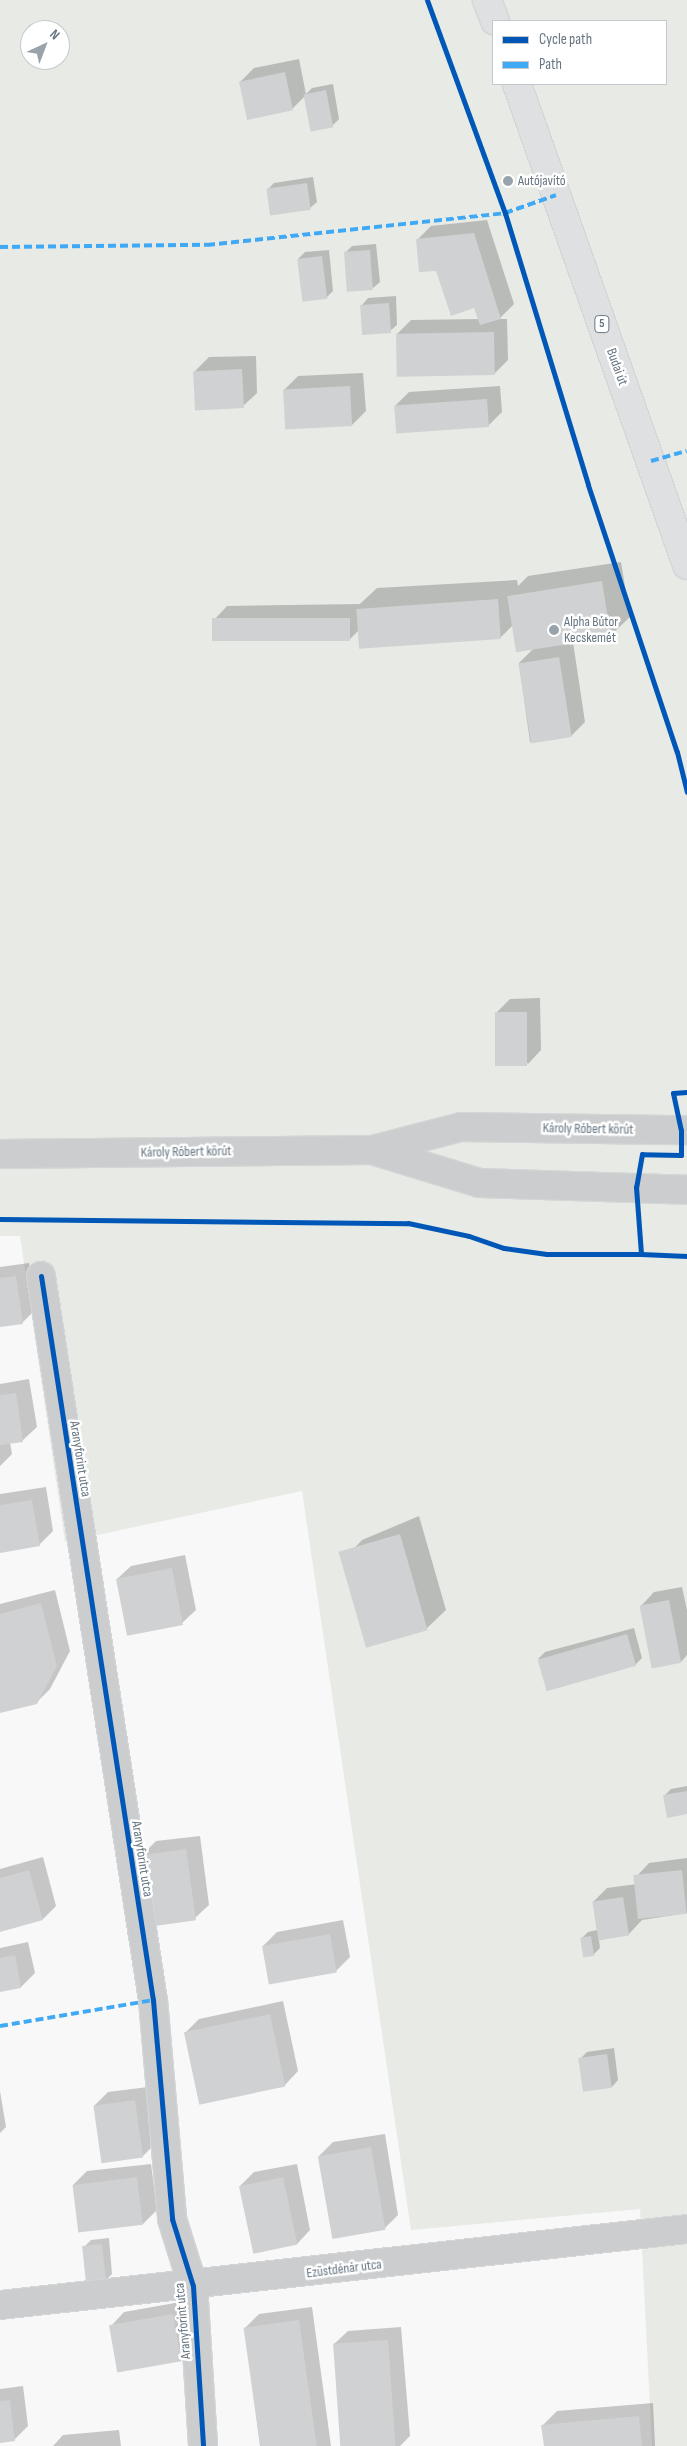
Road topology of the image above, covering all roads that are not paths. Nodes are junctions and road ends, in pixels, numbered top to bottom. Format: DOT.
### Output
graph roads {
  1 [pos="487,0"];
  2 [pos="495,20"];
  3 [pos="517,85"];
  4 [pos="687,565"];
  5 [pos="687,1130"];
  6 [pos="372,1150"];
  7 [pos="0,1154"];
  8 [pos="687,1190"];
  9 [pos="41,1276"];
  10 [pos="687,2229"];
  11 [pos="194,2286"];
  12 [pos="0,2305"];
  13 [pos="203,2446"];
  1 -- 2 [label="main road"];
  3 -- 4 [label="main road, Budai út / 5"];
  5 -- 6 [label="street, Károly Róbert körút"];
  6 -- 7 [label="street, Károly Róbert körút"];
  6 -- 8 [label="street, Károly Róbert körút"];
  9 -- 11 [label="street, Aranyforint utca"];
  10 -- 11 [label="street, Ezüstdénár utca"];
  11 -- 12 [label="street, Ezüstdénár utca"];
  11 -- 13 [label="street, Aranyforint utca"];
}
